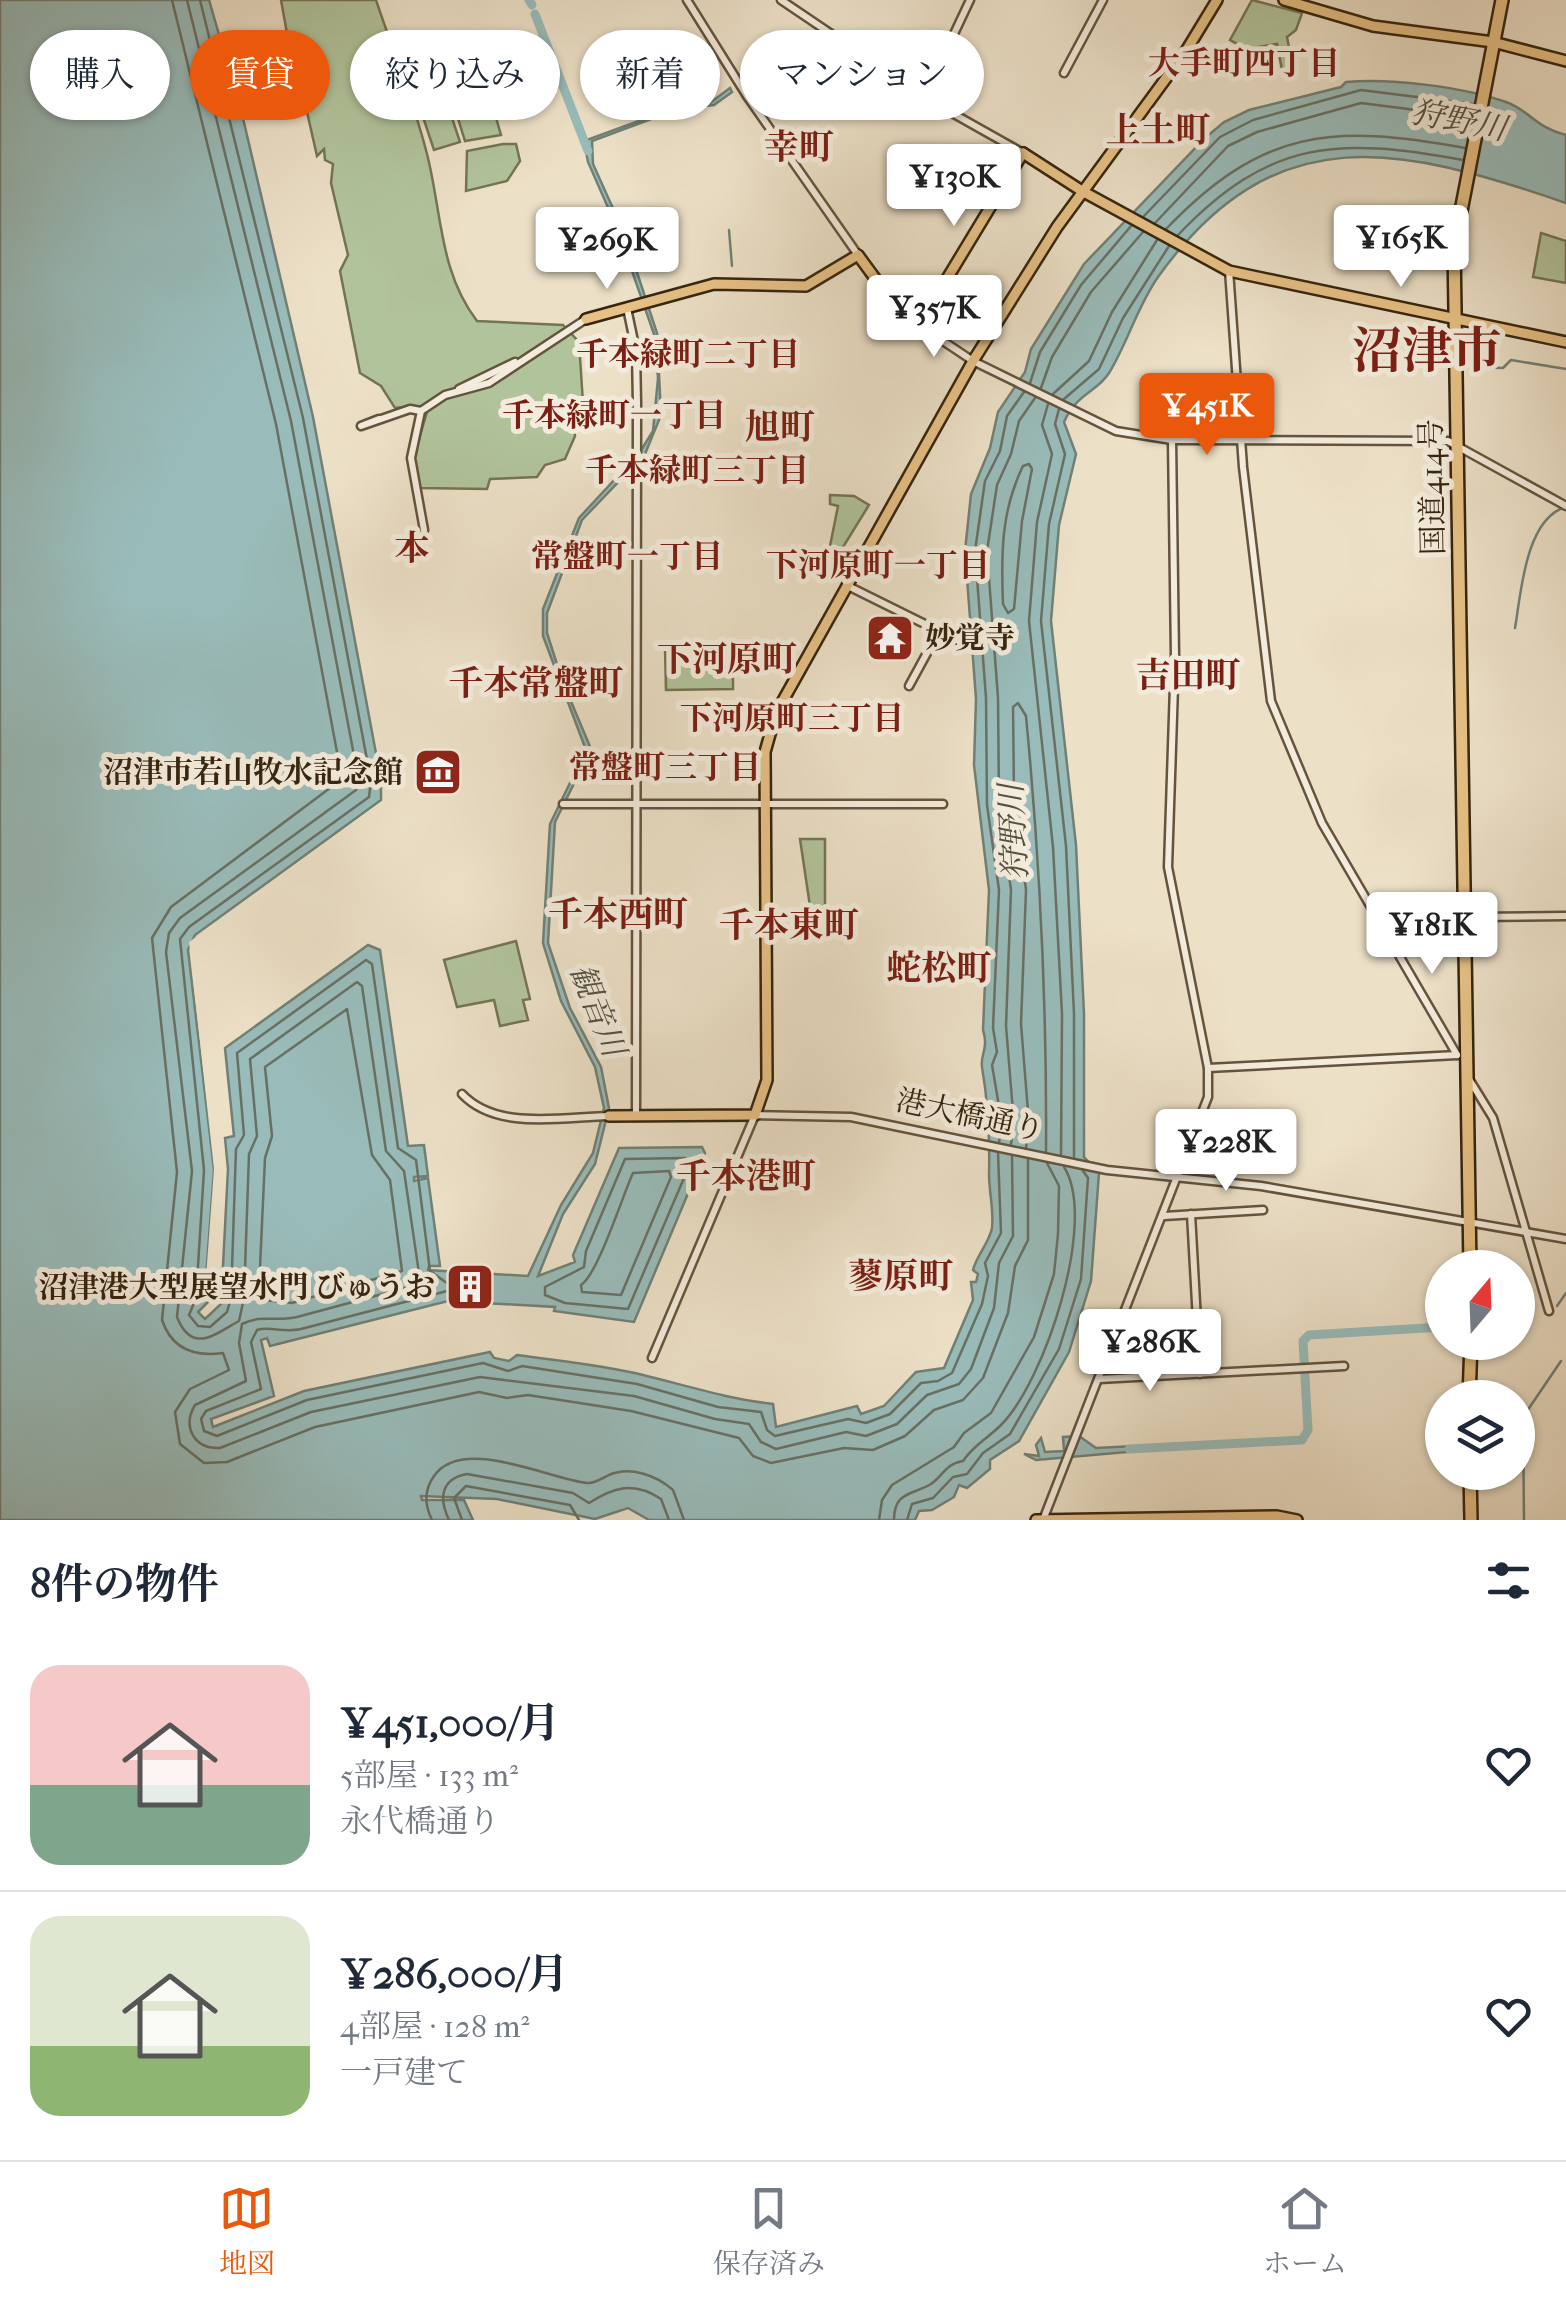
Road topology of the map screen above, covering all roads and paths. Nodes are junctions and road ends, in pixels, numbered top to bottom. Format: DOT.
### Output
graph roads {
  1 [pos="687,0"];
  2 [pos="781,0"];
  3 [pos="970,0"];
  4 [pos="1103,0"];
  5 [pos="1218,0"];
  6 [pos="1284,0"];
  7 [pos="1299,0"];
  8 [pos="1502,0"];
  9 [pos="1373,26"];
  10 [pos="956,30"];
  11 [pos="1493,42"];
  12 [pos="1566,61"];
  13 [pos="1064,73"];
  14 [pos="1022,153"];
  15 [pos="1084,189"];
  16 [pos="858,255"];
  17 [pos="1229,269"];
  18 [pos="627,308"];
  19 [pos="1455,319"];
  20 [pos="586,320"];
  21 [pos="919,325"];
  22 [pos="1566,340"];
  23 [pos="972,360"];
  24 [pos="421,411"];
  25 [pos="379,418"];
  26 [pos="1172,440"];
  27 [pos="1241,440"];
  28 [pos="1456,444"];
  29 [pos="1566,506"];
  30 [pos="424,530"];
  31 [pos="846,585"];
  32 [pos="939,631"];
  33 [pos="959,641"];
  34 [pos="909,686"];
  35 [pos="563,804"];
  36 [pos="766,804"];
  37 [pos="944,804"];
  38 [pos="636,805"];
  39 [pos="1566,916"];
  40 [pos="1377,918"];
  41 [pos="1464,918"];
  42 [pos="1460,1055"];
  43 [pos="1208,1068"];
  44 [pos="1468,1078"];
  45 [pos="462,1094"];
  46 [pos="755,1115"];
  47 [pos="605,1116"];
  48 [pos="636,1116"];
  49 [pos="1177,1177"];
  50 [pos="1263,1210"];
  51 [pos="1192,1214"];
  52 [pos="1163,1216"];
  53 [pos="1466,1222"];
  54 [pos="1526,1232"];
  55 [pos="1566,1239"];
  56 [pos="1467,1250"];
  57 [pos="1549,1311"];
  58 [pos="652,1358"];
  59 [pos="1344,1366"];
  60 [pos="1200,1374"];
  61 [pos="1099,1379"];
  62 [pos="1470,1490"];
  63 [pos="1041,1519"];
  64 [pos="1224,1519"];
  65 [pos="1297,1520"];
  66 [pos="1471,1520"];
  1 -- 16 [label="street"];
  2 -- 14 [label="street"];
  3 -- 10 [label="street"];
  4 -- 13 [label="street"];
  5 -- 15 [label="main road"];
  6 -- 9 [label="main road"];
  7 -- 9 [label="main road"];
  8 -- 11 [label="highway, 国道414号"];
  9 -- 11 [label="main road"];
  11 -- 12 [label="main road"];
  11 -- 19 [label="highway, 国道414号"];
  14 -- 15 [label="main road"];
  14 -- 21 [label="main road"];
  15 -- 17 [label="main road"];
  15 -- 23 [label="main road"];
  16 -- 18 [label="main road"];
  16 -- 21 [label="main road"];
  17 -- 19 [label="main road"];
  17 -- 27 [label="street"];
  18 -- 20 [label="main road"];
  18 -- 38 [label="street"];
  19 -- 22 [label="main road"];
  19 -- 28 [label="highway, 国道414号"];
  20 -- 24 [label="street"];
  21 -- 23 [label="street"];
  23 -- 26 [label="street"];
  23 -- 31 [label="main road"];
  24 -- 25 [label="street"];
  24 -- 30 [label="street"];
  26 -- 27 [label="street"];
  26 -- 43 [label="street"];
  27 -- 28 [label="street"];
  27 -- 40 [label="street"];
  28 -- 29 [label="street"];
  28 -- 41 [label="highway, 国道414号"];
  31 -- 32 [label="street"];
  31 -- 36 [label="main road"];
  32 -- 33 [label="street"];
  32 -- 34 [label="street"];
  35 -- 38 [label="street"];
  36 -- 37 [label="street"];
  36 -- 38 [label="street"];
  36 -- 46 [label="main road"];
  38 -- 48 [label="street"];
  39 -- 41 [label="street"];
  40 -- 41 [label="street"];
  40 -- 42 [label="street"];
  41 -- 42 [label="highway, 国道414号"];
  41 -- 44 [label="highway, 国道414号"];
  42 -- 43 [label="street"];
  42 -- 53 [label="highway, 国道414号"];
  43 -- 49 [label="street"];
  44 -- 53 [label="highway, 国道414号"];
  44 -- 54 [label="street"];
  45 -- 47 [label="street, 港大橋通り"];
  46 -- 48 [label="main road, 港大橋通り"];
  46 -- 49 [label="street, 港大橋通り"];
  46 -- 58 [label="street"];
  47 -- 48 [label="main road, 港大橋通り"];
  49 -- 52 [label="street"];
  49 -- 53 [label="street, 港大橋通り"];
  50 -- 51 [label="street"];
  51 -- 52 [label="street"];
  51 -- 60 [label="street"];
  52 -- 61 [label="street"];
  53 -- 54 [label="street, 港大橋通り"];
  53 -- 56 [label="highway, 国道414号"];
  54 -- 55 [label="street, 港大橋通り"];
  54 -- 57 [label="street"];
  59 -- 60 [label="street"];
  60 -- 61 [label="street"];
  61 -- 63 [label="street"];
  62 -- 66 [label="highway"];
  63 -- 64 [label="main road"];
  64 -- 65 [label="main road"];
}
